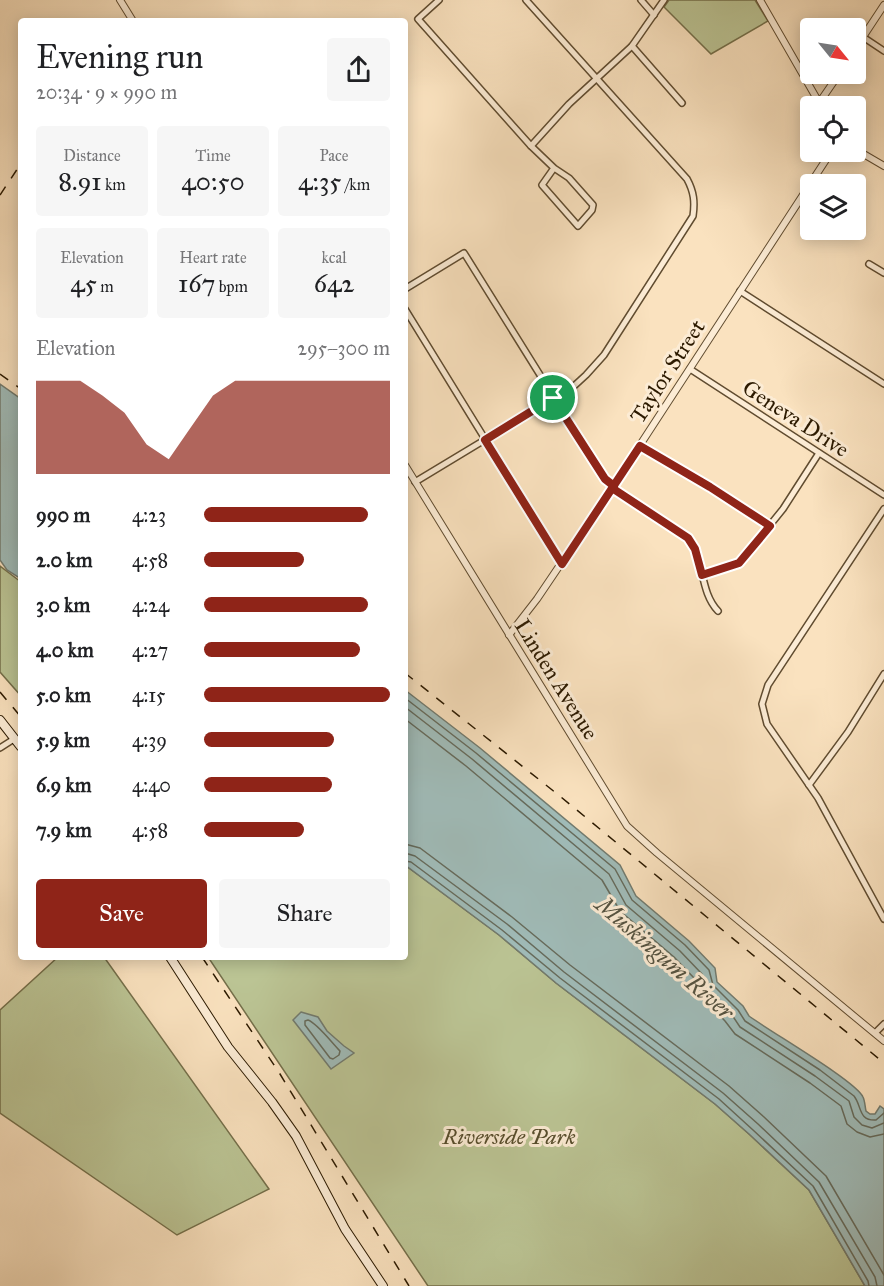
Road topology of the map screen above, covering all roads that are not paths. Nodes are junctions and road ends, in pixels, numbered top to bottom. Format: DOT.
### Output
graph roads {
  1 [pos="120,0"];
  2 [pos="439,0"];
  3 [pos="526,0"];
  4 [pos="641,0"];
  5 [pos="664,0"];
  6 [pos="760,0"];
  7 [pos="884,5"];
  8 [pos="654,15"];
  9 [pos="131,18"];
  10 [pos="866,32"];
  11 [pos="866,39"];
  12 [pos="632,46"];
  13 [pos="884,51"];
  14 [pos="596,78"];
  15 [pos="815,96"];
  16 [pos="682,103"];
  17 [pos="531,146"];
  18 [pos="866,155"];
  19 [pos="824,162"];
  20 [pos="884,166"];
  21 [pos="554,168"];
  22 [pos="869,264"];
  23 [pos="884,273"];
  24 [pos="408,287"];
  25 [pos="740,291"];
  26 [pos="408,314"];
  27 [pos="690,369"];
  28 [pos="884,384"];
  29 [pos="553,398"];
  30 [pos="485,440"];
  31 [pos="640,446"];
  32 [pos="819,453"];
  33 [pos="408,470"];
  34 [pos="415,482"];
  35 [pos="613,487"];
  36 [pos="884,495"];
  37 [pos="884,509"];
  38 [pos="770,526"];
  39 [pos="562,564"];
  40 [pos="702,575"];
  41 [pos="718,611"];
  42 [pos="509,635"];
  43 [pos="884,674"];
  44 [pos="0,720"];
  45 [pos="14,739"];
  46 [pos="18,744"];
  47 [pos="0,748"];
  48 [pos="809,785"];
  49 [pos="884,919"];
  50 [pos="172,960"];
  51 [pos="884,1024"];
  52 [pos="875,1033"];
  53 [pos="884,1041"];
  54 [pos="383,1286"];
  1 -- 9 [label="street"];
  2 -- 17 [label="street"];
  3 -- 14 [label="street"];
  4 -- 8 [label="street"];
  5 -- 8 [label="street"];
  6 -- 15 [label="street"];
  7 -- 10 [label="street"];
  8 -- 12 [label="street"];
  11 -- 13 [label="street"];
  12 -- 14 [label="street"];
  12 -- 16 [label="street"];
  14 -- 17 [label="street"];
  14 -- 29 [label="street"];
  17 -- 21 [label="street"];
  18 -- 20 [label="street"];
  19 -- 25 [label="street, Taylor Street"];
  21 -- 21 [label="street"];
  22 -- 23 [label="street"];
  24 -- 29 [label="street"];
  25 -- 27 [label="street, Taylor Street"];
  25 -- 28 [label="street"];
  26 -- 30 [label="street"];
  27 -- 31 [label="street, Taylor Street"];
  27 -- 32 [label="street, Geneva Drive"];
  29 -- 30 [label="street"];
  29 -- 35 [label="street"];
  30 -- 34 [label="street"];
  30 -- 39 [label="street"];
  31 -- 35 [label="street, Taylor Street"];
  31 -- 38 [label="street"];
  32 -- 36 [label="street, Geneva Drive"];
  32 -- 38 [label="street"];
  33 -- 34 [label="street, Linden Avenue"];
  34 -- 42 [label="street, Linden Avenue"];
  35 -- 39 [label="street, Taylor Street"];
  35 -- 40 [label="street"];
  37 -- 48 [label="street"];
  38 -- 40 [label="street"];
  39 -- 42 [label="street, Taylor Street"];
  40 -- 41 [label="street"];
  42 -- 52 [label="street, Linden Avenue"];
  43 -- 48 [label="street"];
  44 -- 45 [label="main road"];
  45 -- 46 [label="main road"];
  45 -- 47 [label="street"];
  48 -- 49 [label="street"];
  50 -- 54 [label="main road"];
  51 -- 52 [label="street"];
  52 -- 53 [label="street, Linden Avenue"];
}
